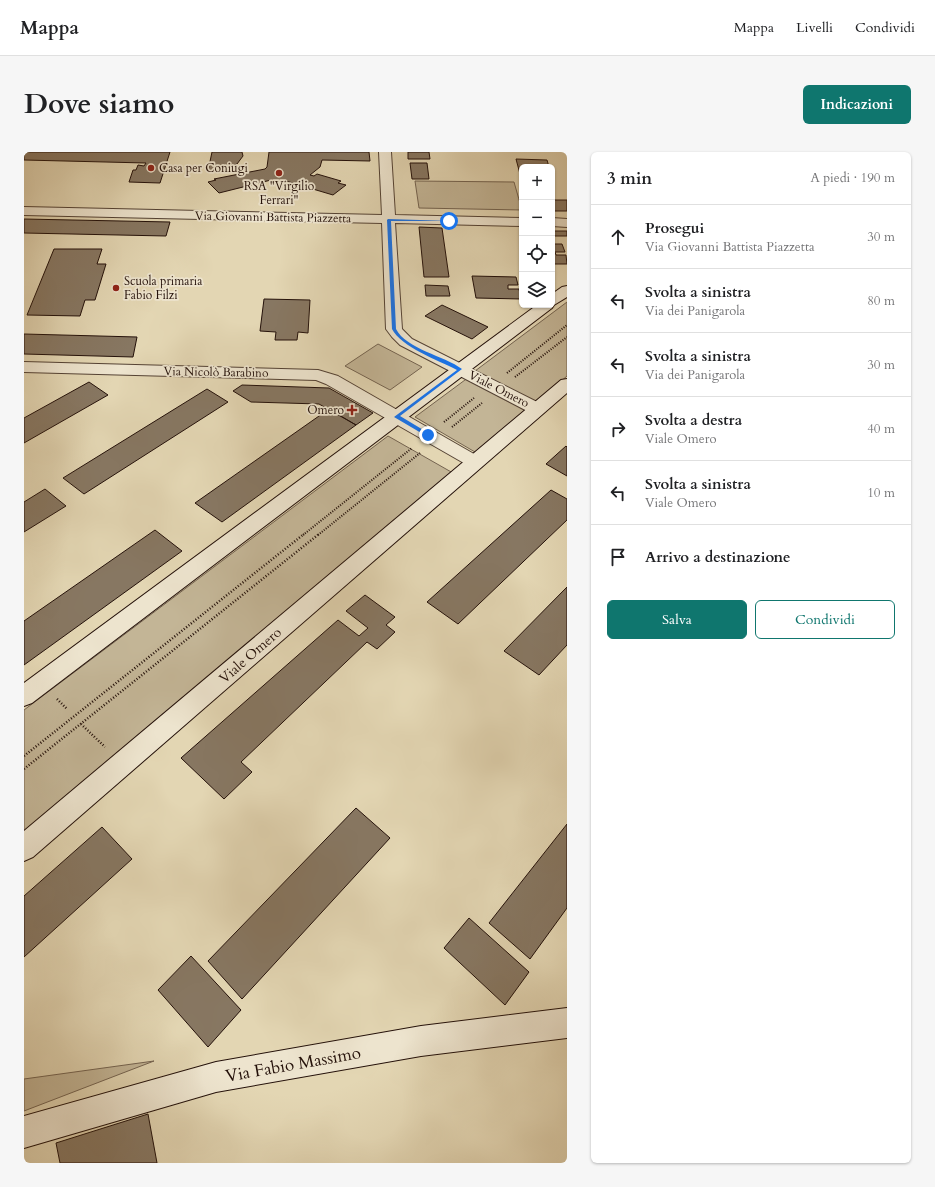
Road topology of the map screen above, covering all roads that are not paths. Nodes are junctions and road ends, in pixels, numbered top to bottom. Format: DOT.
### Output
graph roads {
  1 [pos="385,152"];
  2 [pos="24,211"];
  3 [pos="388,220"];
  4 [pos="519,222"];
  5 [pos="555,222"];
  6 [pos="567,223"];
  7 [pos="567,290"];
  8 [pos="555,299"];
  9 [pos="543,308"];
  10 [pos="24,367"];
  11 [pos="460,369"];
  12 [pos="567,384"];
  13 [pos="537,409"];
  14 [pos="397,417"];
  15 [pos="475,462"];
  16 [pos="24,696"];
  17 [pos="24,848"];
  18 [pos="567,1023"];
  19 [pos="24,1132"];
  1 -- 3 [label="street"];
  2 -- 3 [label="street, Via Giovanni Battista Piazzetta"];
  3 -- 4 [label="street, Via Giovanni Battista Piazzetta"];
  3 -- 11 [label="street"];
  5 -- 6 [label="street"];
  7 -- 8 [label="street"];
  9 -- 11 [label="street, Viale Omero"];
  10 -- 14 [label="street, Via Nicolò Barabino"];
  11 -- 13 [label="street, Viale Omero"];
  11 -- 14 [label="street, Viale Omero"];
  12 -- 13 [label="street, Viale Omero"];
  13 -- 15 [label="street, Viale Omero"];
  14 -- 15 [label="street"];
  14 -- 16 [label="street, Viale Omero"];
  15 -- 17 [label="street, Viale Omero"];
  18 -- 19 [label="street, Via Fabio Massimo"];
}
